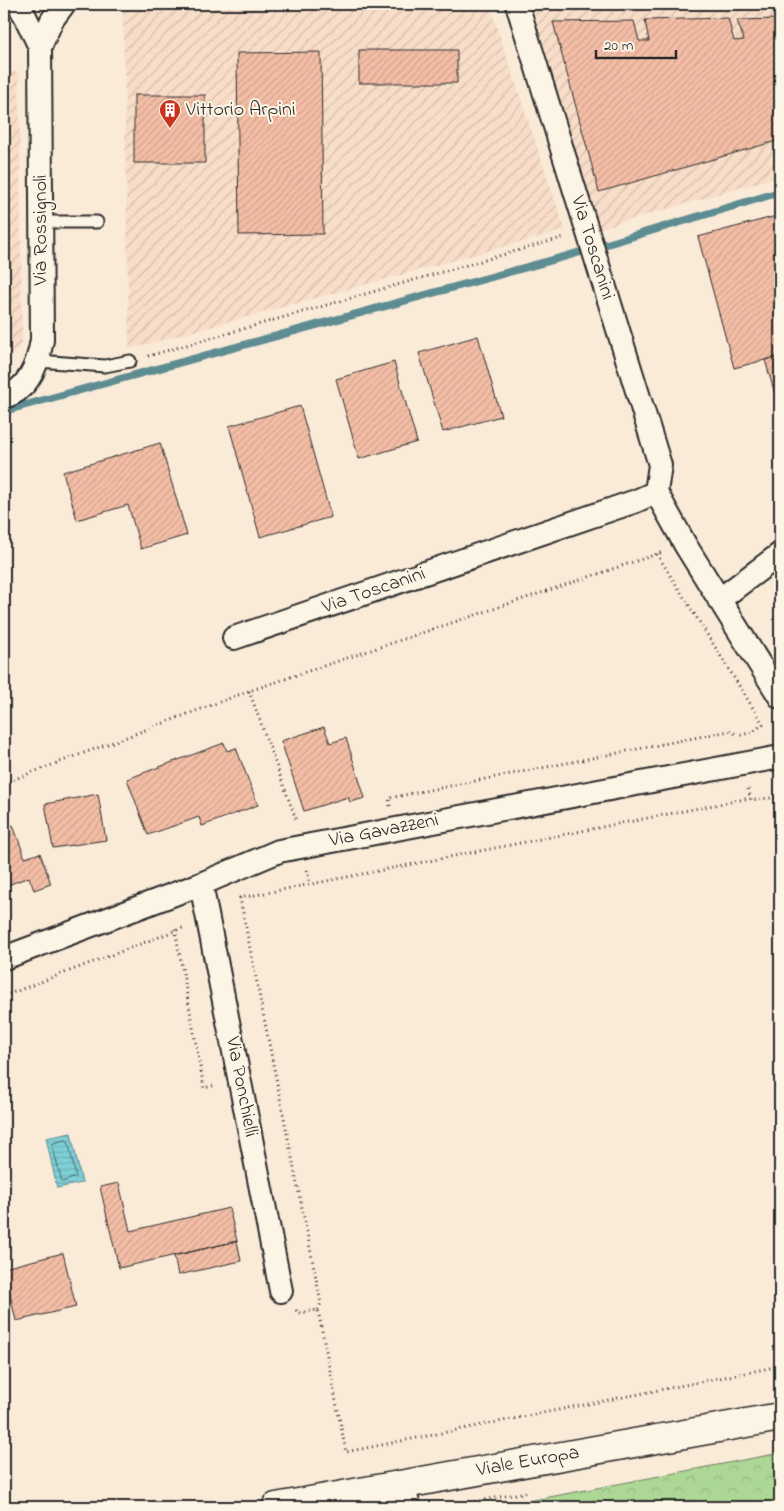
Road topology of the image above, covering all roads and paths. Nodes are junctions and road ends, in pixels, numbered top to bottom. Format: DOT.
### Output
graph roads {
  1 [pos="19,4"];
  2 [pos="517,4"];
  3 [pos="56,9"];
  4 [pos="28,14"];
  5 [pos="40,47"];
  6 [pos="42,222"];
  7 [pos="97,222"];
  8 [pos="587,232"];
  9 [pos="38,361"];
  10 [pos="130,361"];
  11 [pos="4,397"];
  12 [pos="656,492"];
  13 [pos="686,546"];
  14 [pos="657,554"];
  15 [pos="780,554"];
  16 [pos="719,600"];
  17 [pos="234,638"];
  18 [pos="250,691"];
  19 [pos="780,697"];
  20 [pos="738,735"];
  21 [pos="780,757"];
  22 [pos="743,764"];
  23 [pos="4,783"];
  24 [pos="780,797"];
  25 [pos="750,798"];
  26 [pos="390,808"];
  27 [pos="304,846"];
  28 [pos="202,884"];
  29 [pos="243,916"];
  30 [pos="209,922"];
  31 [pos="175,929"];
  32 [pos="4,958"];
  33 [pos="4,996"];
  34 [pos="223,1084"];
  35 [pos="281,1291"];
  36 [pos="318,1310"];
  37 [pos="780,1366"];
  38 [pos="780,1417"];
  39 [pos="406,1496"];
  40 [pos="276,1507"];
  1 -- 4 [label="street"];
  2 -- 8 [label="street, Via Toscanini"];
  3 -- 5 [label="street"];
  4 -- 5 [label="street"];
  5 -- 6 [label="street, Via Rossignoli"];
  6 -- 7 [label="lane"];
  6 -- 9 [label="street, Via Rossignoli"];
  8 -- 10 [label="path"];
  8 -- 12 [label="street, Via Toscanini"];
  9 -- 10 [label="lane"];
  9 -- 11 [label="street, Via Rossignoli"];
  12 -- 13 [label="street"];
  12 -- 17 [label="street, Via Toscanini"];
  13 -- 14 [label="path"];
  13 -- 16 [label="street"];
  14 -- 18 [label="path"];
  14 -- 20 [label="path"];
  15 -- 16 [label="street"];
  16 -- 19 [label="street"];
  18 -- 23 [label="path"];
  18 -- 27 [label="path"];
  20 -- 22 [label="path"];
  20 -- 26 [label="path"];
  21 -- 22 [label="street, Via Gavazzeni"];
  22 -- 25 [label="path"];
  22 -- 27 [label="street, Via Gavazzeni"];
  24 -- 25 [label="path"];
  25 -- 29 [label="path"];
  27 -- 28 [label="street, Via Gavazzeni"];
  28 -- 30 [label="street, Via Ponchielli"];
  28 -- 32 [label="street, Via Gavazzeni"];
  29 -- 30 [label="path"];
  29 -- 36 [label="path"];
  30 -- 31 [label="path"];
  30 -- 35 [label="street, Via Ponchielli"];
  31 -- 33 [label="path"];
  31 -- 34 [label="path"];
  35 -- 36 [label="path"];
  36 -- 37 [label="path"];
  38 -- 39 [label="street, Viale Europa"];
  39 -- 40 [label="street, Viale Europa"];
}
